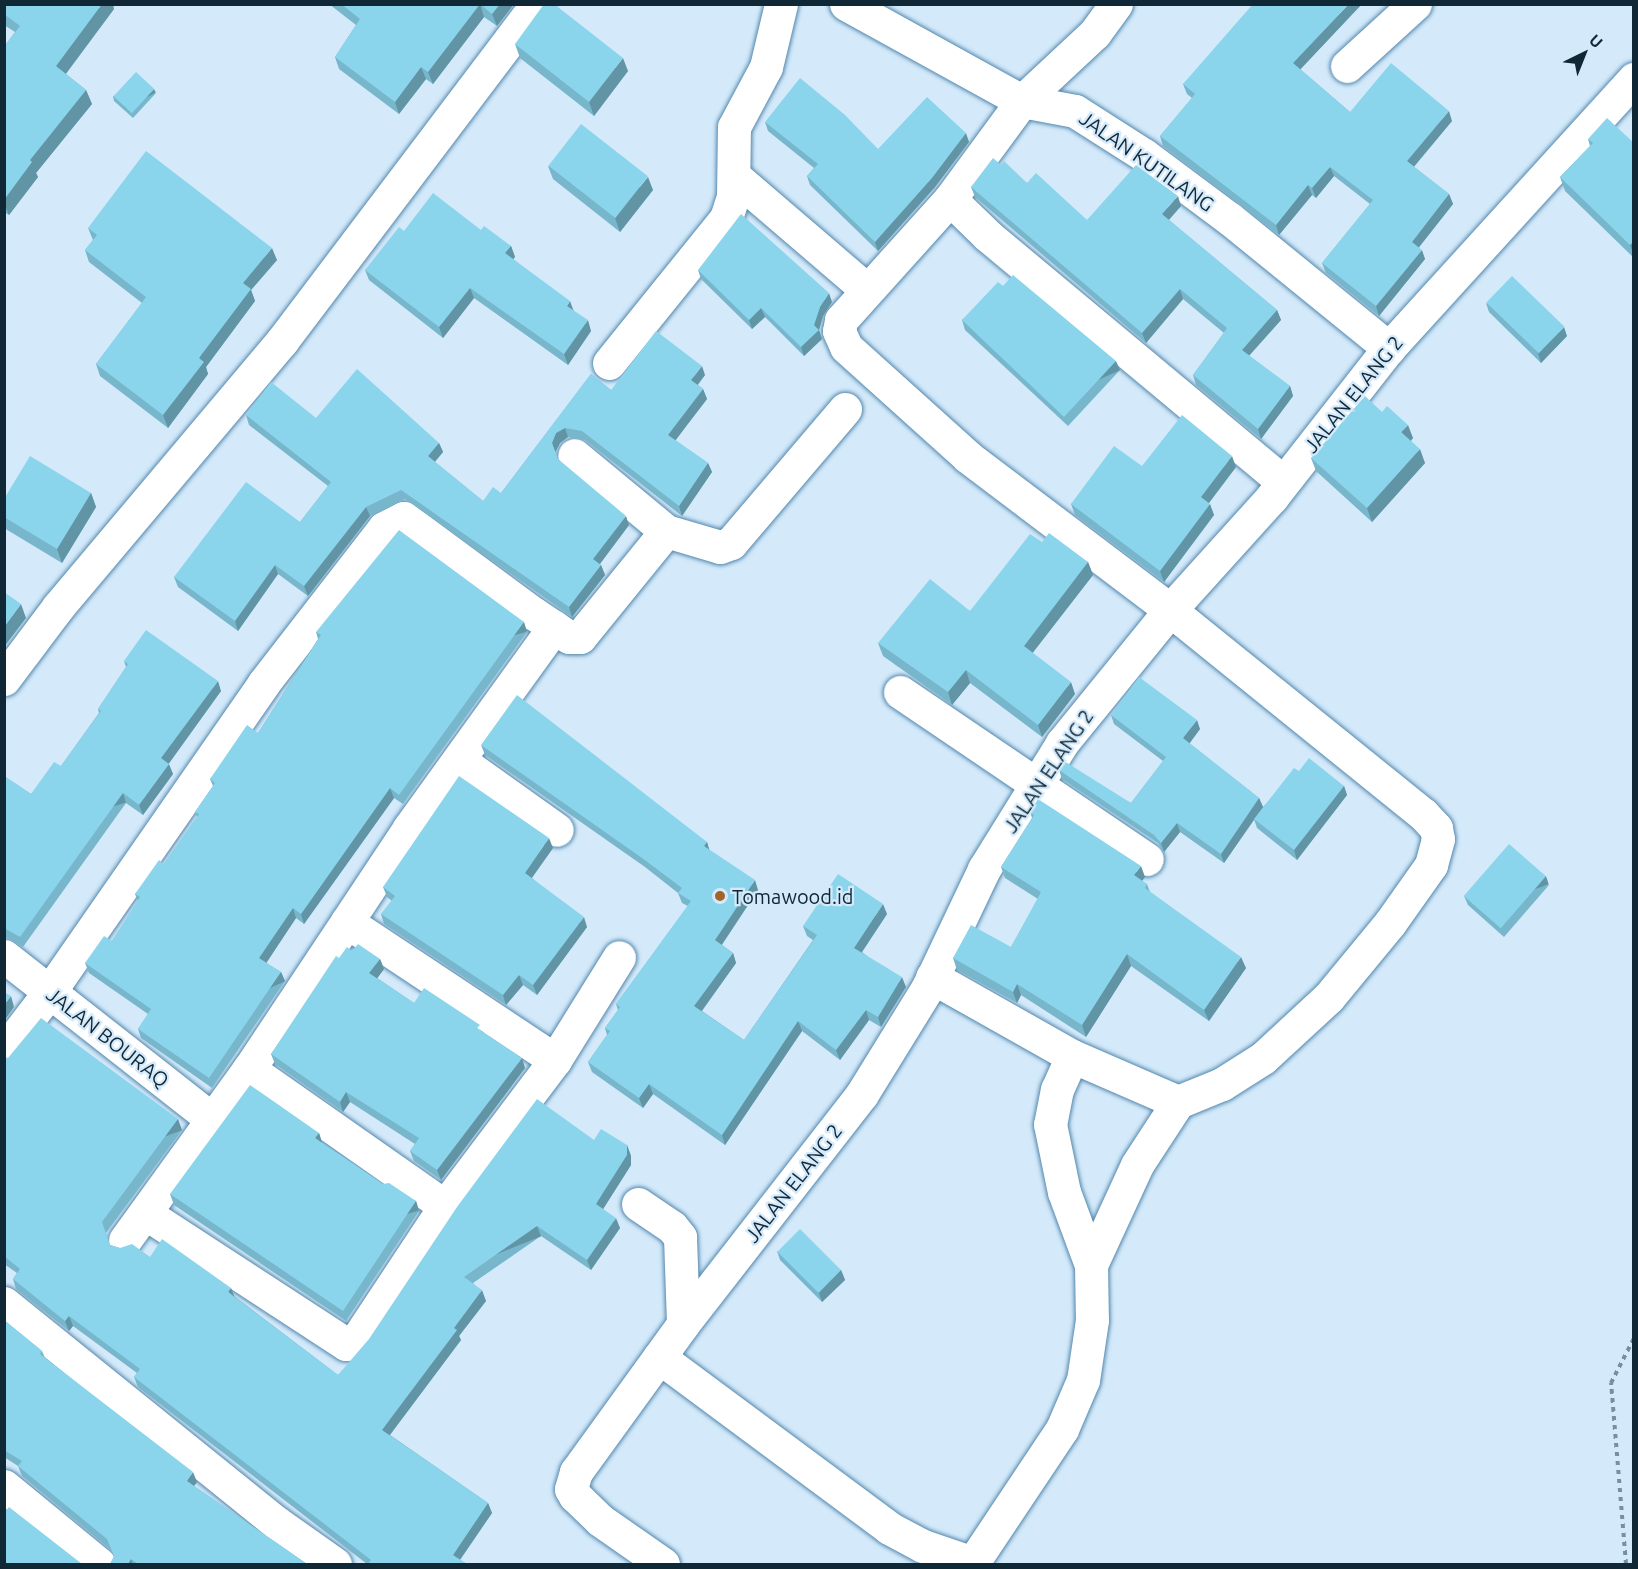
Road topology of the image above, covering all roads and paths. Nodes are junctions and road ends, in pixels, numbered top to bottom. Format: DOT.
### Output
graph roads {
  1 [pos="537,4"];
  2 [pos="781,4"];
  3 [pos="846,4"];
  4 [pos="1116,4"];
  5 [pos="1415,4"];
  6 [pos="1347,66"];
  7 [pos="1634,79"];
  8 [pos="1022,101"];
  9 [pos="734,177"];
  10 [pos="950,199"];
  11 [pos="866,289"];
  12 [pos="1389,348"];
  13 [pos="609,363"];
  14 [pos="845,409"];
  15 [pos="574,455"];
  16 [pos="1283,482"];
  17 [pos="666,531"];
  18 [pos="1170,610"];
  19 [pos="554,627"];
  20 [pos="4,679"];
  21 [pos="900,692"];
  22 [pos="459,760"];
  23 [pos="1035,786"];
  24 [pos="557,830"];
  25 [pos="1147,860"];
  26 [pos="347,922"];
  27 [pos="4,956"];
  28 [pos="619,957"];
  29 [pos="933,977"];
  30 [pos="50,991"];
  31 [pos="4,1051"];
  32 [pos="1072,1056"];
  33 [pos="555,1060"];
  34 [pos="249,1069"];
  35 [pos="1178,1102"];
  36 [pos="212,1119"];
  37 [pos="638,1204"];
  38 [pos="445,1206"];
  39 [pos="145,1213"];
  40 [pos="125,1240"];
  41 [pos="1091,1265"];
  42 [pos="4,1303"];
  43 [pos="683,1324"];
  44 [pos="1634,1338"];
  45 [pos="659,1357"];
  46 [pos="4,1486"];
  47 [pos="652,1561"];
  48 [pos="99,1564"];
  49 [pos="335,1564"];
  50 [pos="973,1564"];
  51 [pos="1626,1564"];
  1 -- 20 [label="street"];
  2 -- 9 [label="street"];
  3 -- 8 [label="street, JALAN KUTILANG"];
  4 -- 8 [label="street"];
  5 -- 6 [label="street"];
  7 -- 12 [label="street, JALAN ELANG 2"];
  8 -- 10 [label="street"];
  8 -- 12 [label="street, JALAN KUTILANG"];
  9 -- 11 [label="street"];
  9 -- 13 [label="street"];
  10 -- 11 [label="street"];
  10 -- 16 [label="street"];
  11 -- 18 [label="street"];
  12 -- 16 [label="street, JALAN ELANG 2"];
  14 -- 17 [label="street"];
  15 -- 17 [label="street"];
  16 -- 18 [label="street, JALAN ELANG 2"];
  17 -- 19 [label="street"];
  18 -- 23 [label="street, JALAN ELANG 2"];
  18 -- 35 [label="street"];
  19 -- 22 [label="street"];
  19 -- 30 [label="street"];
  21 -- 23 [label="street"];
  22 -- 24 [label="street"];
  22 -- 26 [label="street"];
  23 -- 25 [label="street"];
  23 -- 29 [label="street, JALAN ELANG 2"];
  26 -- 33 [label="street"];
  26 -- 34 [label="street"];
  27 -- 30 [label="street, JALAN BOURAQ"];
  28 -- 33 [label="street"];
  29 -- 32 [label="street"];
  29 -- 43 [label="street, JALAN ELANG 2"];
  30 -- 31 [label="street"];
  30 -- 36 [label="street, JALAN BOURAQ"];
  32 -- 35 [label="street"];
  32 -- 41 [label="street"];
  33 -- 38 [label="street"];
  34 -- 36 [label="street"];
  34 -- 38 [label="street"];
  35 -- 41 [label="street"];
  36 -- 39 [label="street"];
  37 -- 43 [label="street"];
  38 -- 39 [label="street"];
  39 -- 40 [label="street"];
  41 -- 50 [label="street"];
  42 -- 49 [label="street"];
  43 -- 45 [label="street, JALAN ELANG 2"];
  44 -- 51 [label="path"];
  45 -- 47 [label="street, JALAN ELANG 2"];
  45 -- 50 [label="street"];
  46 -- 48 [label="street"];
}
